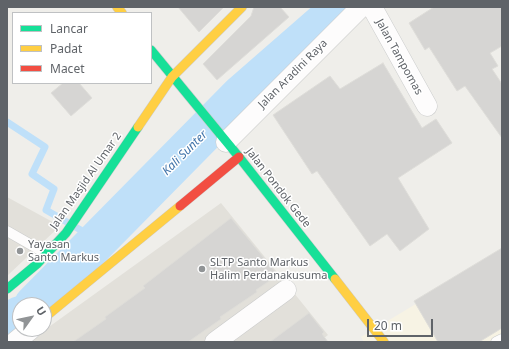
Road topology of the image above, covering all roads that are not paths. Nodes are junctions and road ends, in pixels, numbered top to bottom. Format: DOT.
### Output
graph roads {
  1 [pos="242,7"];
  2 [pos="361,7"];
  3 [pos="372,7"];
  4 [pos="152,51"];
  5 [pos="172,77"];
  6 [pos="427,106"];
  7 [pos="221,136"];
  8 [pos="239,157"];
  9 [pos="7,231"];
  10 [pos="47,254"];
  11 [pos="7,289"];
  12 [pos="286,290"];
  13 [pos="52,311"];
  14 [pos="502,339"];
  15 [pos="215,342"];
  16 [pos="384,342"];
  17 [pos="496,342"];
  1 -- 5 [label="street, Jalan Masjid Al Umar 2"];
  2 -- 7 [label="street, Jalan Aradini Raya"];
  3 -- 6 [label="street, Jalan Tampomas"];
  4 -- 5 [label="street, Jalan Pondok Gede"];
  5 -- 7 [label="street, Jalan Pondok Gede"];
  5 -- 10 [label="street, Jalan Masjid Al Umar 2"];
  7 -- 8 [label="street, Jalan Pondok Gede"];
  8 -- 13 [label="street"];
  8 -- 16 [label="street, Jalan Pondok Gede"];
  9 -- 10 [label="lane"];
  10 -- 11 [label="street, Jalan Masjid Al Umar 2"];
  12 -- 15 [label="street"];
  14 -- 17 [label="lane"];
}
